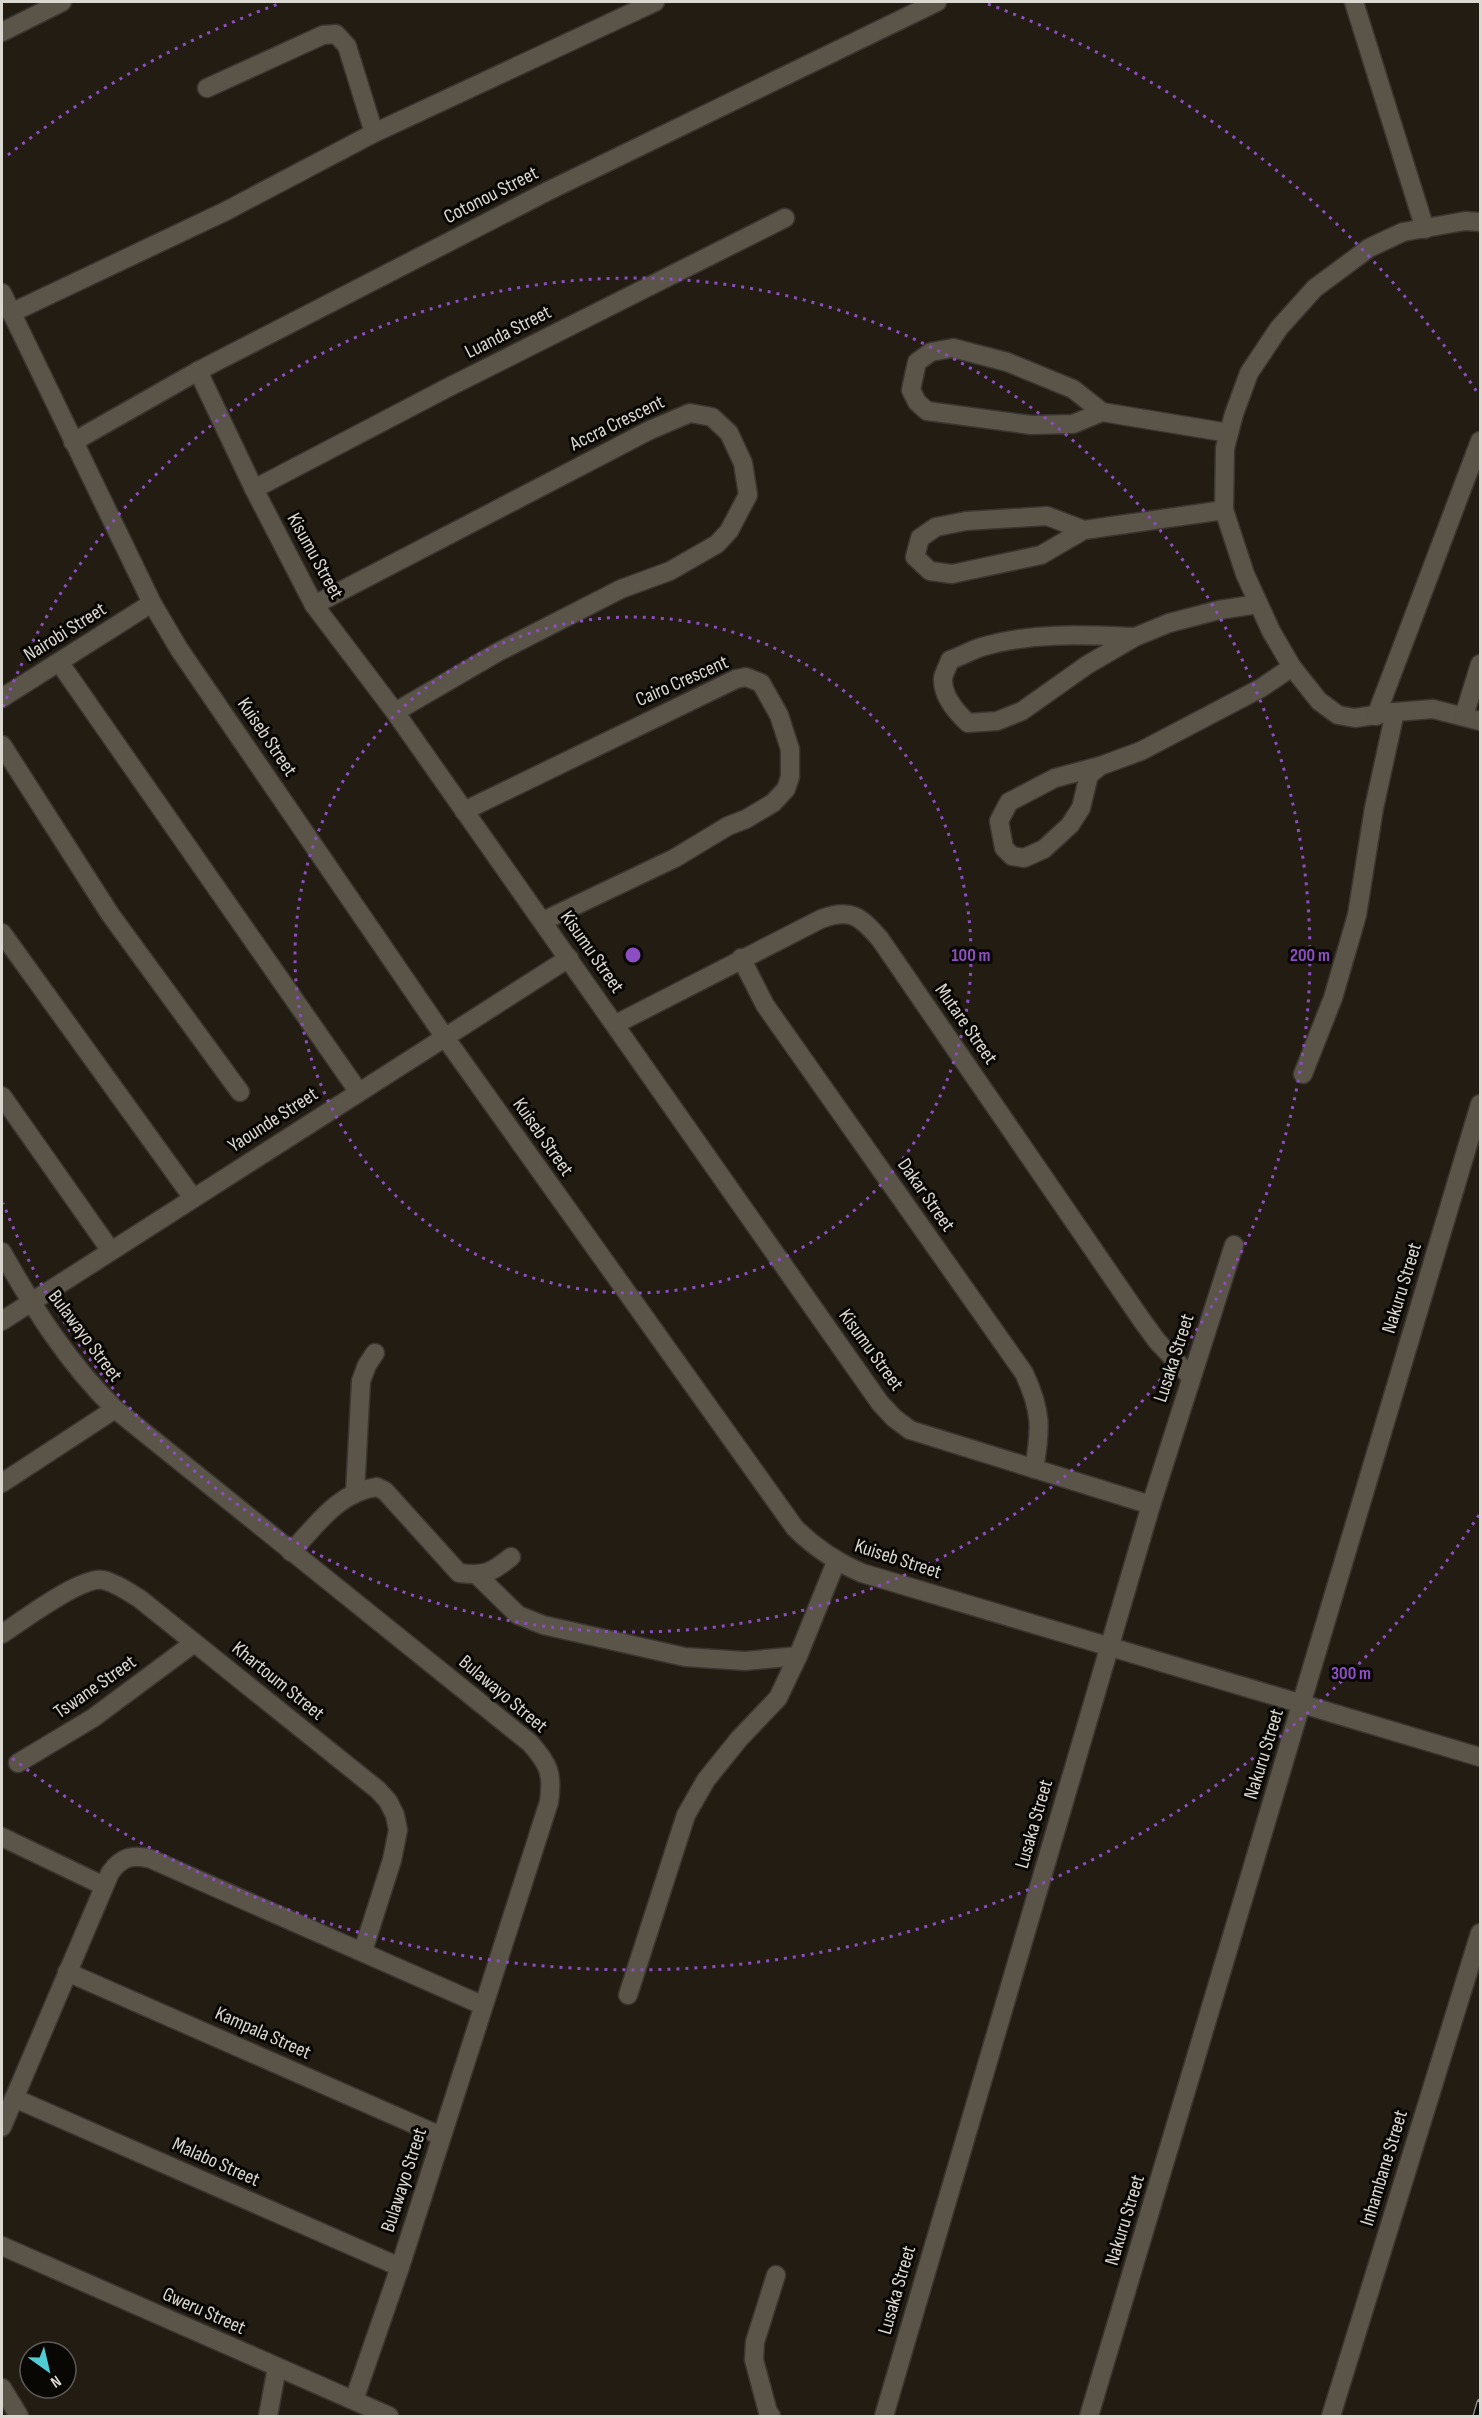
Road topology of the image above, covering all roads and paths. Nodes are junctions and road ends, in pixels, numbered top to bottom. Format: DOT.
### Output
graph roads {
  1 [pos="62,2"];
  2 [pos="655,2"];
  3 [pos="937,2"];
  4 [pos="1354,2"];
  5 [pos="2,32"];
  6 [pos="207,88"];
  7 [pos="374,133"];
  8 [pos="785,218"];
  9 [pos="1480,222"];
  10 [pos="1425,229"];
  11 [pos="2,293"];
  12 [pos="11,313"];
  13 [pos="198,371"];
  14 [pos="1102,412"];
  15 [pos="1229,433"];
  16 [pos="1480,441"];
  17 [pos="73,442"];
  18 [pos="1473,481"];
  19 [pos="254,489"];
  20 [pos="1224,510"];
  21 [pos="1084,530"];
  22 [pos="152,603"];
  23 [pos="1258,604"];
  24 [pos="314,605"];
  25 [pos="1134,638"];
  26 [pos="59,662"];
  27 [pos="1480,664"];
  28 [pos="1292,667"];
  29 [pos="2,698"];
  30 [pos="395,712"];
  31 [pos="1395,712"];
  32 [pos="1376,716"];
  33 [pos="1472,718"];
  34 [pos="2,746"];
  35 [pos="1100,766"];
  36 [pos="464,810"];
  37 [pos="543,921"];
  38 [pos="2,933"];
  39 [pos="569,958"];
  40 [pos="741,958"];
  41 [pos="615,1024"];
  42 [pos="444,1036"];
  43 [pos="1303,1074"];
  44 [pos="358,1091"];
  45 [pos="240,1092"];
  46 [pos="2,1096"];
  47 [pos="1480,1104"];
  48 [pos="193,1198"];
  49 [pos="1234,1245"];
  50 [pos="111,1251"];
  51 [pos="2,1252"];
  52 [pos="31,1303"];
  53 [pos="2,1321"];
  54 [pos="375,1353"];
  55 [pos="1191,1377"];
  56 [pos="115,1409"];
  57 [pos="1034,1469"];
  58 [pos="2,1484"];
  59 [pos="355,1493"];
  60 [pos="1151,1505"];
  61 [pos="291,1552"];
  62 [pos="511,1557"];
  63 [pos="836,1562"];
  64 [pos="477,1575"];
  65 [pos="2,1634"];
  66 [pos="194,1643"];
  67 [pos="1109,1648"];
  68 [pos="798,1656"];
  69 [pos="1302,1705"];
  70 [pos="1480,1757"];
  71 [pos="18,1763"];
  72 [pos="2,1837"];
  73 [pos="104,1886"];
  74 [pos="1480,1933"];
  75 [pos="363,1951"];
  76 [pos="67,1972"];
  77 [pos="628,1995"];
  78 [pos="482,2006"];
  79 [pos="14,2098"];
  80 [pos="2,2127"];
  81 [pos="441,2136"];
  82 [pos="2,2246"];
  83 [pos="400,2267"];
  84 [pos="776,2275"];
  85 [pos="277,2367"];
  86 [pos="2,2388"];
  87 [pos="354,2400"];
  88 [pos="19,2416"];
  89 [pos="268,2416"];
  90 [pos="389,2416"];
  91 [pos="771,2416"];
  92 [pos="884,2416"];
  93 [pos="1089,2416"];
  94 [pos="1331,2416"];
  1 -- 5 [label="street"];
  2 -- 7 [label="street"];
  3 -- 13 [label="street, Cotonou Street"];
  4 -- 10 [label="street"];
  6 -- 7 [label="street"];
  7 -- 12 [label="street"];
  8 -- 19 [label="street, Luanda Street"];
  9 -- 10 [label="street"];
  10 -- 15 [label="street"];
  11 -- 12 [label="street, Kuiseb Street"];
  12 -- 17 [label="street, Kuiseb Street"];
  13 -- 17 [label="street, Cotonou Street"];
  13 -- 19 [label="street, Kisumu Street"];
  14 -- 14 [label="street"];
  14 -- 15 [label="street"];
  15 -- 20 [label="street"];
  16 -- 18 [label="street"];
  17 -- 22 [label="street, Kuiseb Street"];
  18 -- 32 [label="street"];
  19 -- 24 [label="street, Kisumu Street"];
  20 -- 21 [label="street"];
  20 -- 23 [label="street"];
  21 -- 21 [label="street"];
  22 -- 26 [label="street, Nairobi Street"];
  22 -- 42 [label="street, Kuiseb Street"];
  23 -- 25 [label="street"];
  23 -- 28 [label="street"];
  24 -- 30 [label="street, Kisumu Street"];
  24 -- 30 [label="street, Accra Crescent"];
  25 -- 25 [label="street"];
  26 -- 29 [label="street, Nairobi Street"];
  26 -- 44 [label="street"];
  27 -- 33 [label="street"];
  28 -- 32 [label="street"];
  28 -- 35 [label="street"];
  30 -- 36 [label="street, Kisumu Street"];
  31 -- 32 [label="street"];
  31 -- 33 [label="street"];
  31 -- 43 [label="street"];
  34 -- 45 [label="street"];
  35 -- 35 [label="street"];
  36 -- 37 [label="street, Kisumu Street"];
  36 -- 37 [label="street, Cairo Crescent"];
  37 -- 39 [label="street, Kisumu Street"];
  38 -- 48 [label="street"];
  39 -- 41 [label="street, Kisumu Street"];
  39 -- 42 [label="street, Yaounde Street"];
  40 -- 41 [label="street, Mutare Street"];
  40 -- 55 [label="street, Mutare Street"];
  40 -- 57 [label="street, Dakar Street"];
  41 -- 57 [label="street, Kisumu Street"];
  42 -- 44 [label="street, Yaounde Street"];
  42 -- 63 [label="street, Kuiseb Street"];
  44 -- 48 [label="street, Yaounde Street"];
  46 -- 50 [label="street"];
  47 -- 69 [label="street, Nakuru Street"];
  48 -- 50 [label="street, Yaounde Street"];
  49 -- 55 [label="street, Lusaka Street"];
  50 -- 52 [label="street, Yaounde Street"];
  51 -- 52 [label="street, Bulawayo Street"];
  52 -- 53 [label="street, Yaounde Street"];
  52 -- 56 [label="street, Bulawayo Street"];
  54 -- 59 [label="street"];
  55 -- 60 [label="street, Lusaka Street"];
  56 -- 58 [label="street"];
  56 -- 61 [label="street, Bulawayo Street"];
  57 -- 60 [label="street, Kisumu Street"];
  59 -- 61 [label="street"];
  59 -- 64 [label="street"];
  60 -- 67 [label="street, Lusaka Street"];
  61 -- 78 [label="street, Bulawayo Street"];
  62 -- 64 [label="street"];
  63 -- 67 [label="street, Kuiseb Street"];
  63 -- 68 [label="street"];
  64 -- 68 [label="street"];
  65 -- 66 [label="street, Khartoum Street"];
  66 -- 71 [label="street, Tswane Street"];
  66 -- 75 [label="street, Khartoum Street"];
  67 -- 69 [label="street, Kuiseb Street"];
  67 -- 92 [label="street, Lusaka Street"];
  68 -- 77 [label="street"];
  69 -- 70 [label="street"];
  69 -- 93 [label="street, Nakuru Street"];
  72 -- 73 [label="street"];
  73 -- 75 [label="street"];
  73 -- 76 [label="street"];
  74 -- 94 [label="street, Inhambane Street"];
  75 -- 78 [label="street"];
  76 -- 79 [label="street"];
  76 -- 81 [label="street, Kampala Street"];
  78 -- 81 [label="street, Bulawayo Street"];
  79 -- 80 [label="street"];
  79 -- 83 [label="street, Malabo Street"];
  81 -- 83 [label="street, Bulawayo Street"];
  82 -- 85 [label="street, Gweru Street"];
  83 -- 87 [label="street, Bulawayo Street"];
  84 -- 91 [label="street"];
  85 -- 87 [label="street, Gweru Street"];
  85 -- 89 [label="street"];
  86 -- 88 [label="street"];
  87 -- 90 [label="street, Gweru Street"];
}
